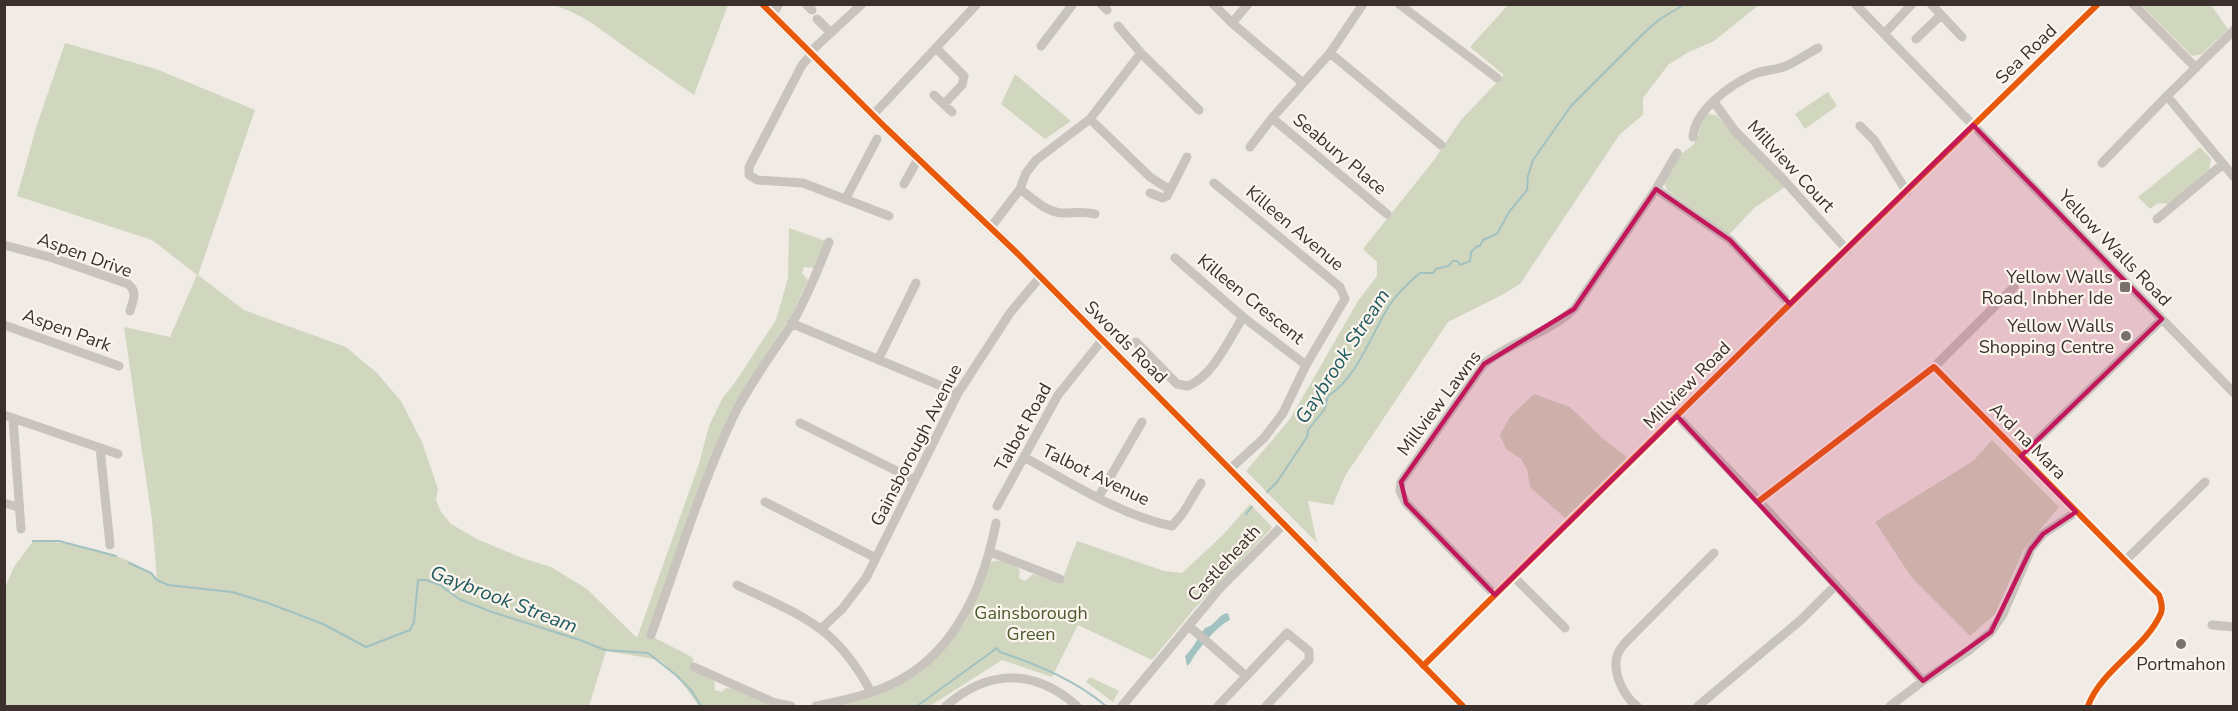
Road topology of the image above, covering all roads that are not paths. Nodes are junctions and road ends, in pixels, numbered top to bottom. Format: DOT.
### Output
graph roads {
  1 [pos="762,4"];
  2 [pos="779,4"];
  3 [pos="862,4"];
  4 [pos="977,4"];
  5 [pos="1214,4"];
  6 [pos="1248,4"];
  7 [pos="1363,4"];
  8 [pos="1399,4"];
  9 [pos="1855,4"];
  10 [pos="1912,4"];
  11 [pos="1931,4"];
  12 [pos="2098,4"];
  13 [pos="2133,4"];
  14 [pos="1067,6"];
  15 [pos="772,15"];
  16 [pos="1941,16"];
  17 [pos="817,19"];
  18 [pos="1232,23"];
  19 [pos="1118,26"];
  20 [pos="2234,30"];
  21 [pos="831,33"];
  22 [pos="1884,34"];
  23 [pos="1962,38"];
  24 [pos="1916,39"];
  25 [pos="1041,46"];
  26 [pos="936,48"];
  27 [pos="1818,48"];
  28 [pos="1141,53"];
  29 [pos="1330,53"];
  30 [pos="810,54"];
  31 [pos="2196,68"];
  32 [pos="1497,78"];
  33 [pos="1303,83"];
  34 [pos="934,95"];
  35 [pos="2167,96"];
  36 [pos="1714,102"];
  37 [pos="944,104"];
  38 [pos="1199,110"];
  39 [pos="952,112"];
  40 [pos="873,115"];
  41 [pos="1090,118"];
  42 [pos="1272,118"];
  43 [pos="1973,125"];
  44 [pos="1860,126"];
  45 [pos="1693,137"];
  46 [pos="877,140"];
  47 [pos="1441,146"];
  48 [pos="1250,147"];
  49 [pos="1677,153"];
  50 [pos="1187,157"];
  51 [pos="918,159"];
  52 [pos="2102,163"];
  53 [pos="2223,164"];
  54 [pos="2234,177"];
  55 [pos="1214,183"];
  56 [pos="904,184"];
  57 [pos="1020,189"];
  58 [pos="1656,189"];
  59 [pos="1170,190"];
  60 [pos="1906,192"];
  61 [pos="1150,193"];
  62 [pos="846,198"];
  63 [pos="1095,214"];
  64 [pos="1387,214"];
  65 [pos="889,216"];
  66 [pos="2157,219"];
  67 [pos="991,227"];
  68 [pos="829,242"];
  69 [pos="4,245"];
  70 [pos="1847,250"];
  71 [pos="1175,258"];
  72 [pos="1041,276"];
  73 [pos="916,283"];
  74 [pos="2014,287"];
  75 [pos="1790,304"];
  76 [pos="130,311"];
  77 [pos="1243,317"];
  78 [pos="2162,319"];
  79 [pos="791,323"];
  80 [pos="4,326"];
  81 [pos="1103,339"];
  82 [pos="1136,342"];
  83 [pos="878,360"];
  84 [pos="1306,365"];
  85 [pos="119,366"];
  86 [pos="1934,367"];
  87 [pos="958,393"];
  88 [pos="2234,393"];
  89 [pos="9,416"];
  90 [pos="1677,416"];
  91 [pos="1142,422"];
  92 [pos="800,423"];
  93 [pos="100,448"];
  94 [pos="118,454"];
  95 [pos="2021,456"];
  96 [pos="1024,457"];
  97 [pos="1230,469"];
  98 [pos="915,480"];
  99 [pos="2205,482"];
  100 [pos="1201,483"];
  101 [pos="1098,498"];
  102 [pos="1759,501"];
  103 [pos="765,502"];
  104 [pos="4,503"];
  105 [pos="997,506"];
  106 [pos="18,507"];
  107 [pos="2076,512"];
  108 [pos="996,523"];
  109 [pos="1284,524"];
  110 [pos="21,529"];
  111 [pos="110,545"];
  112 [pos="990,552"];
  113 [pos="1714,553"];
  114 [pos="876,558"];
  115 [pos="2126,560"];
  116 [pos="1514,577"];
  117 [pos="1060,579"];
  118 [pos="737,585"];
  119 [pos="1836,585"];
  120 [pos="1495,595"];
  121 [pos="2212,625"];
  122 [pos="1189,626"];
  123 [pos="1565,627"];
  124 [pos="2234,627"];
  125 [pos="822,628"];
  126 [pos="651,634"];
  127 [pos="1424,666"];
  128 [pos="694,667"];
  129 [pos="1246,676"];
  130 [pos="1923,681"];
  131 [pos="871,693"];
  132 [pos="791,706"];
  133 [pos="816,706"];
  134 [pos="946,706"];
  135 [pos="1077,706"];
  136 [pos="1122,706"];
  137 [pos="1218,706"];
  138 [pos="1266,706"];
  139 [pos="1463,706"];
  140 [pos="1637,706"];
  141 [pos="1698,706"];
  142 [pos="1890,706"];
  143 [pos="2088,706"];
  1 -- 15 [label="main road, Swords Road"];
  2 -- 15 [label="street"];
  3 -- 21 [label="street"];
  4 -- 26 [label="street"];
  5 -- 18 [label="street"];
  6 -- 18 [label="street"];
  7 -- 29 [label="street"];
  8 -- 32 [label="street"];
  9 -- 22 [label="street, Yellow Walls Road"];
  10 -- 22 [label="street"];
  11 -- 16 [label="street"];
  12 -- 43 [label="street, Sea Road"];
  13 -- 31 [label="street"];
  14 -- 25 [label="street"];
  15 -- 30 [label="main road, Swords Road"];
  16 -- 23 [label="street"];
  16 -- 24 [label="street"];
  17 -- 21 [label="street"];
  18 -- 33 [label="street"];
  19 -- 28 [label="street"];
  20 -- 31 [label="street"];
  21 -- 30 [label="street"];
  22 -- 43 [label="street, Yellow Walls Road"];
  26 -- 37 [label="street"];
  26 -- 40 [label="street"];
  27 -- 36 [label="street"];
  28 -- 38 [label="street"];
  28 -- 41 [label="street"];
  29 -- 33 [label="street"];
  29 -- 47 [label="street"];
  30 -- 40 [label="main road, Swords Road"];
  30 -- 62 [label="street"];
  31 -- 35 [label="street"];
  33 -- 42 [label="street"];
  34 -- 37 [label="street"];
  35 -- 52 [label="street"];
  35 -- 53 [label="street"];
  36 -- 45 [label="street"];
  36 -- 70 [label="street, Millview Court"];
  37 -- 39 [label="street"];
  40 -- 51 [label="main road, Swords Road"];
  41 -- 57 [label="street"];
  41 -- 59 [label="street"];
  42 -- 48 [label="street"];
  42 -- 64 [label="street, Seabury Place"];
  43 -- 60 [label="street, Millview Road"];
  43 -- 78 [label="street, Yellow Walls Road"];
  44 -- 60 [label="street"];
  46 -- 62 [label="street"];
  49 -- 58 [label="street, Millview Lawns"];
  50 -- 59 [label="street"];
  51 -- 56 [label="street"];
  51 -- 67 [label="main road, Swords Road"];
  53 -- 54 [label="street"];
  53 -- 66 [label="street"];
  55 -- 84 [label="street, Killeen Avenue"];
  57 -- 63 [label="street"];
  57 -- 67 [label="street"];
  58 -- 75 [label="street"];
  58 -- 120 [label="street, Millview Lawns"];
  59 -- 61 [label="street"];
  60 -- 70 [label="street, Millview Road"];
  62 -- 65 [label="street"];
  67 -- 72 [label="main road, Swords Road"];
  68 -- 79 [label="street"];
  69 -- 76 [label="street, Aspen Drive"];
  70 -- 75 [label="street, Millview Road"];
  71 -- 77 [label="street, Killeen Crescent"];
  72 -- 81 [label="main road, Swords Road"];
  72 -- 87 [label="street, Gainsborough Avenue"];
  73 -- 83 [label="street"];
  74 -- 86 [label="street"];
  75 -- 90 [label="street, Millview Road"];
  77 -- 82 [label="street"];
  77 -- 84 [label="street, Killeen Crescent"];
  78 -- 88 [label="street, Yellow Walls Road"];
  78 -- 95 [label="street, Ard na Mara"];
  79 -- 83 [label="street"];
  79 -- 126 [label="street"];
  80 -- 85 [label="street, Aspen Park"];
  81 -- 96 [label="street, Talbot Road"];
  81 -- 97 [label="main road, Swords Road"];
  83 -- 87 [label="street"];
  84 -- 97 [label="street"];
  86 -- 95 [label="street, Ard na Mara"];
  86 -- 102 [label="street"];
  87 -- 98 [label="street, Gainsborough Avenue"];
  89 -- 93 [label="street"];
  89 -- 106 [label="street"];
  90 -- 102 [label="street"];
  90 -- 116 [label="street, Millview Road"];
  91 -- 101 [label="street"];
  92 -- 98 [label="street"];
  93 -- 94 [label="street"];
  93 -- 111 [label="street"];
  95 -- 107 [label="street, Ard na Mara"];
  96 -- 101 [label="street, Talbot Avenue"];
  96 -- 105 [label="street, Talbot Road"];
  97 -- 109 [label="main road, Swords Road"];
  98 -- 114 [label="street, Gainsborough Avenue"];
  99 -- 115 [label="street"];
  100 -- 101 [label="street, Talbot Avenue"];
  102 -- 119 [label="street"];
  103 -- 114 [label="street"];
  104 -- 106 [label="street"];
  106 -- 110 [label="street"];
  107 -- 115 [label="street, Ard na Mara"];
  107 -- 130 [label="street"];
  108 -- 112 [label="street"];
  109 -- 122 [label="street, Castleheath"];
  109 -- 127 [label="main road, Swords Road"];
  112 -- 117 [label="street"];
  112 -- 131 [label="street"];
  113 -- 140 [label="street"];
  114 -- 125 [label="street, Gainsborough Avenue"];
  115 -- 143 [label="street, Ard na Mara"];
  116 -- 120 [label="street, Millview Road"];
  116 -- 123 [label="street"];
  118 -- 125 [label="street"];
  119 -- 130 [label="street"];
  119 -- 141 [label="street"];
  120 -- 127 [label="street, Millview Road"];
  121 -- 124 [label="street"];
  122 -- 129 [label="street, Castleheath"];
  122 -- 136 [label="street, Castleheath"];
  125 -- 131 [label="street"];
  127 -- 139 [label="main road, Swords Road"];
  128 -- 132 [label="street"];
  129 -- 137 [label="street"];
  129 -- 138 [label="street"];
  130 -- 142 [label="street"];
  131 -- 133 [label="street"];
  134 -- 135 [label="street"];
}
